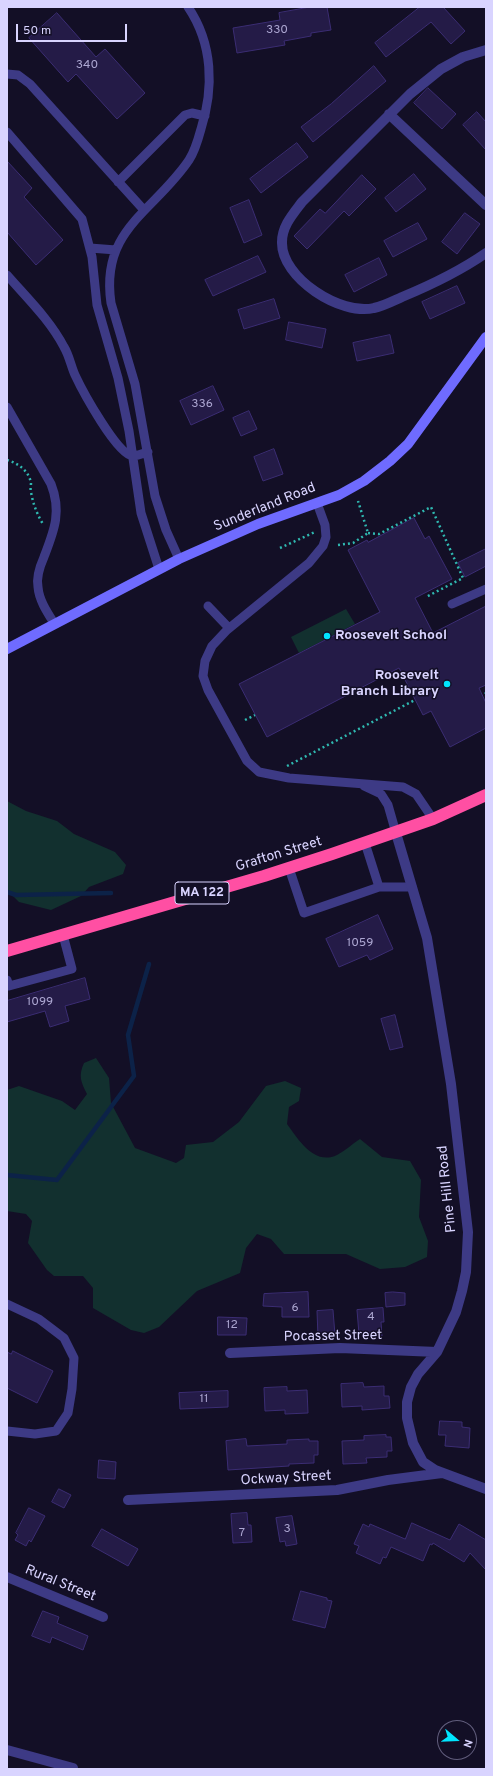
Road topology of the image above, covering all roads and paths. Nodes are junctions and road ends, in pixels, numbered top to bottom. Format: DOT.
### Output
graph roads {
  1 [pos="188,7"];
  2 [pos="486,50"];
  3 [pos="7,74"];
  4 [pos="389,114"];
  5 [pos="205,116"];
  6 [pos="7,132"];
  7 [pos="118,182"];
  8 [pos="486,205"];
  9 [pos="143,210"];
  10 [pos="90,248"];
  11 [pos="116,250"];
  12 [pos="486,253"];
  13 [pos="7,276"];
  14 [pos="486,337"];
  15 [pos="7,407"];
  16 [pos="148,452"];
  17 [pos="132,456"];
  18 [pos="7,460"];
  19 [pos="358,501"];
  20 [pos="317,503"];
  21 [pos="44,531"];
  22 [pos="315,532"];
  23 [pos="368,533"];
  24 [pos="338,546"];
  25 [pos="280,548"];
  26 [pos="179,559"];
  27 [pos="159,569"];
  28 [pos="486,589"];
  29 [pos="426,597"];
  30 [pos="452,604"];
  31 [pos="208,606"];
  32 [pos="54,623"];
  33 [pos="229,628"];
  34 [pos="7,649"];
  35 [pos="415,700"];
  36 [pos="255,715"];
  37 [pos="245,720"];
  38 [pos="286,766"];
  39 [pos="362,784"];
  40 [pos="486,795"];
  41 [pos="433,819"];
  42 [pos="396,833"];
  43 [pos="365,843"];
  44 [pos="289,868"];
  45 [pos="379,887"];
  46 [pos="412,887"];
  47 [pos="63,935"];
  48 [pos="7,951"];
  49 [pos="7,980"];
  50 [pos="7,1304"];
  51 [pos="437,1352"];
  52 [pos="230,1353"];
  53 [pos="7,1431"];
  54 [pos="444,1473"];
  55 [pos="486,1489"];
  56 [pos="128,1500"];
  57 [pos="7,1577"];
  58 [pos="103,1617"];
  59 [pos="7,1750"];
  60 [pos="73,1768"];
  1 -- 5 [label="lane"];
  2 -- 4 [label="street"];
  3 -- 7 [label="lane"];
  4 -- 8 [label="street"];
  4 -- 12 [label="street"];
  5 -- 7 [label="lane"];
  5 -- 9 [label="lane"];
  6 -- 10 [label="lane"];
  7 -- 9 [label="lane"];
  9 -- 11 [label="lane"];
  10 -- 11 [label="lane"];
  10 -- 17 [label="lane"];
  11 -- 16 [label="lane"];
  13 -- 17 [label="lane"];
  14 -- 20 [label="street, Sunderland Road"];
  15 -- 32 [label="lane"];
  16 -- 17 [label="lane"];
  16 -- 26 [label="lane"];
  17 -- 27 [label="lane"];
  18 -- 21 [label="path"];
  19 -- 23 [label="path"];
  20 -- 26 [label="street, Sunderland Road"];
  20 -- 33 [label="lane"];
  22 -- 25 [label="path"];
  23 -- 24 [label="path"];
  23 -- 29 [label="path"];
  26 -- 27 [label="street, Sunderland Road"];
  27 -- 32 [label="street, Sunderland Road"];
  28 -- 30 [label="lane"];
  31 -- 33 [label="lane"];
  32 -- 34 [label="street, Sunderland Road"];
  33 -- 39 [label="lane"];
  35 -- 38 [label="path"];
  36 -- 37 [label="path"];
  39 -- 41 [label="lane"];
  39 -- 42 [label="lane"];
  40 -- 41 [label="highway, Grafton Street / MA 122"];
  41 -- 42 [label="highway, Grafton Street / MA 122"];
  42 -- 43 [label="highway, Grafton Street / MA 122"];
  42 -- 46 [label="street, Pine Hill Road"];
  43 -- 44 [label="highway, Grafton Street / MA 122"];
  43 -- 45 [label="lane"];
  44 -- 45 [label="lane"];
  44 -- 47 [label="highway, Grafton Street / MA 122"];
  45 -- 46 [label="lane"];
  46 -- 51 [label="street, Pine Hill Road"];
  47 -- 48 [label="highway, Grafton Street / MA 122"];
  47 -- 49 [label="lane"];
  50 -- 53 [label="lane"];
  51 -- 52 [label="street, Pocasset Street"];
  51 -- 54 [label="street, Pine Hill Road"];
  54 -- 55 [label="street, Pine Hill Road"];
  54 -- 56 [label="street, Ockway Street"];
  57 -- 58 [label="street, Rural Street"];
  59 -- 60 [label="street"];
}
